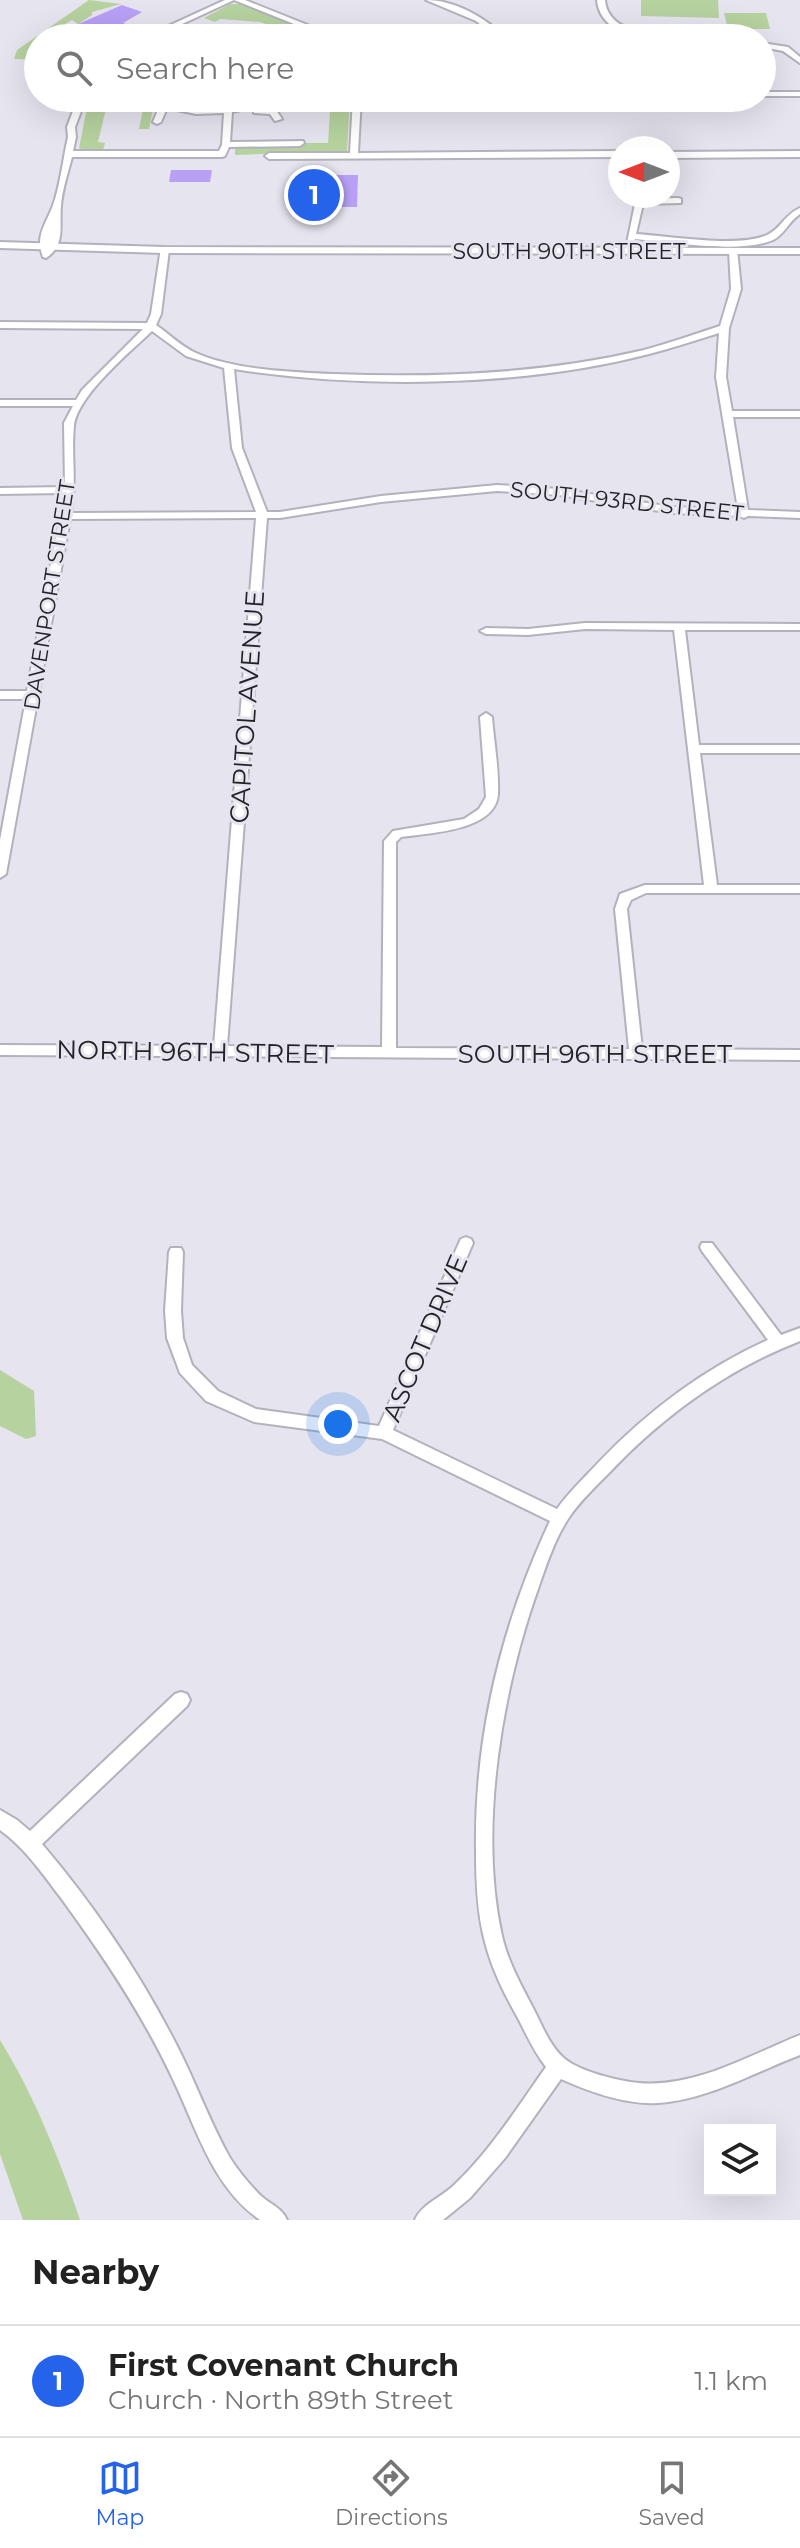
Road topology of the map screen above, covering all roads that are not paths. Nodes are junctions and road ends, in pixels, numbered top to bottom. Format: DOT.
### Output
graph roads {
  1 [pos="231,0"];
  2 [pos="238,0"];
  3 [pos="430,0"];
  4 [pos="461,0"];
  5 [pos="601,0"];
  6 [pos="448,6"];
  7 [pos="177,24"];
  8 [pos="300,24"];
  9 [pos="485,24"];
  10 [pos="615,24"];
  11 [pos="776,47"];
  12 [pos="800,61"];
  13 [pos="776,94"];
  14 [pos="800,94"];
  15 [pos="84,112"];
  16 [pos="161,112"];
  17 [pos="196,112"];
  18 [pos="229,112"];
  19 [pos="269,112"];
  20 [pos="356,112"];
  21 [pos="278,119"];
  22 [pos="157,122"];
  23 [pos="228,132"];
  24 [pos="240,132"];
  25 [pos="109,143"];
  26 [pos="175,143"];
  27 [pos="300,143"];
  28 [pos="224,150"];
  29 [pos="68,154"];
  30 [pos="107,154"];
  31 [pos="173,154"];
  32 [pos="354,154"];
  33 [pos="608,154"];
  34 [pos="800,154"];
  35 [pos="680,155"];
  36 [pos="269,156"];
  37 [pos="637,208"];
  38 [pos="800,211"];
  39 [pos="631,236"];
  40 [pos="0,245"];
  41 [pos="47,248"];
  42 [pos="164,250"];
  43 [pos="628,251"];
  44 [pos="734,251"];
  45 [pos="800,251"];
  46 [pos="0,256"];
  47 [pos="0,325"];
  48 [pos="151,326"];
  49 [pos="724,328"];
  50 [pos="229,367"];
  51 [pos="0,403"];
  52 [pos="78,403"];
  53 [pos="726,414"];
  54 [pos="800,414"];
  55 [pos="70,490"];
  56 [pos="0,491"];
  57 [pos="262,515"];
  58 [pos="744,515"];
  59 [pos="800,515"];
  60 [pos="66,516"];
  61 [pos="679,626"];
  62 [pos="800,627"];
  63 [pos="486,631"];
  64 [pos="0,695"];
  65 [pos="33,695"];
  66 [pos="486,717"];
  67 [pos="694,749"];
  68 [pos="800,749"];
  69 [pos="0,874"];
  70 [pos="711,889"];
  71 [pos="800,889"];
  72 [pos="0,1050"];
  73 [pos="220,1052"];
  74 [pos="389,1054"];
  75 [pos="636,1054"];
  76 [pos="800,1055"];
  77 [pos="466,1243"];
  78 [pos="707,1247"];
  79 [pos="176,1252"];
  80 [pos="800,1334"];
  81 [pos="778,1342"];
  82 [pos="384,1433"];
  83 [pos="560,1518"];
  84 [pos="181,1700"];
  85 [pos="0,1819"];
  86 [pos="30,1843"];
  87 [pos="800,2045"];
  88 [pos="558,2067"];
  89 [pos="277,2220"];
  90 [pos="425,2220"];
  1 -- 7 [label="street"];
  2 -- 8 [label="street"];
  3 -- 6 [label="street"];
  4 -- 6 [label="street"];
  5 -- 10 [label="street"];
  6 -- 9 [label="street"];
  11 -- 12 [label="street"];
  13 -- 14 [label="street"];
  15 -- 29 [label="street"];
  16 -- 22 [label="street"];
  17 -- 18 [label="street"];
  18 -- 23 [label="street"];
  19 -- 21 [label="street"];
  20 -- 32 [label="street"];
  23 -- 24 [label="street"];
  23 -- 28 [label="street"];
  25 -- 30 [label="street"];
  26 -- 31 [label="street"];
  27 -- 28 [label="street"];
  28 -- 31 [label="street"];
  29 -- 30 [label="street"];
  29 -- 41 [label="street"];
  30 -- 31 [label="street"];
  32 -- 33 [label="street"];
  32 -- 36 [label="street"];
  34 -- 35 [label="street"];
  37 -- 39 [label="street"];
  38 -- 39 [label="street"];
  39 -- 43 [label="street"];
  40 -- 41 [label="main road"];
  41 -- 42 [label="main road, SOUTH 90TH STREET"];
  41 -- 46 [label="main road"];
  42 -- 43 [label="main road, SOUTH 90TH STREET"];
  42 -- 48 [label="street"];
  43 -- 44 [label="main road, SOUTH 90TH STREET"];
  44 -- 45 [label="main road, SOUTH 90TH STREET"];
  44 -- 49 [label="street"];
  47 -- 48 [label="street"];
  48 -- 50 [label="street"];
  48 -- 52 [label="street, DAVENPORT STREET"];
  49 -- 50 [label="street"];
  49 -- 53 [label="street"];
  50 -- 57 [label="street, CAPITOL AVENUE"];
  51 -- 52 [label="street"];
  52 -- 55 [label="street, DAVENPORT STREET"];
  53 -- 54 [label="street"];
  53 -- 58 [label="street"];
  55 -- 56 [label="street"];
  55 -- 60 [label="street, DAVENPORT STREET"];
  57 -- 58 [label="street, SOUTH 93RD STREET"];
  57 -- 60 [label="street, SOUTH 93RD STREET"];
  57 -- 73 [label="street, CAPITOL AVENUE"];
  58 -- 59 [label="street, SOUTH 93RD STREET"];
  60 -- 65 [label="street, DAVENPORT STREET"];
  61 -- 62 [label="street"];
  61 -- 63 [label="street"];
  61 -- 67 [label="street"];
  64 -- 65 [label="street"];
  65 -- 69 [label="street, DAVENPORT STREET"];
  66 -- 74 [label="street"];
  67 -- 68 [label="street"];
  67 -- 70 [label="street"];
  70 -- 71 [label="street"];
  70 -- 75 [label="street"];
  72 -- 73 [label="street, NORTH 96TH STREET"];
  73 -- 74 [label="street, NORTH 96TH STREET"];
  74 -- 75 [label="street, SOUTH 96TH STREET"];
  75 -- 76 [label="street, SOUTH 96TH STREET"];
  77 -- 82 [label="street, ASCOT DRIVE"];
  78 -- 81 [label="street"];
  79 -- 82 [label="street, ASCOT DRIVE"];
  80 -- 81 [label="street"];
  81 -- 83 [label="street"];
  82 -- 83 [label="street, ASCOT DRIVE"];
  83 -- 88 [label="street"];
  84 -- 86 [label="street"];
  85 -- 86 [label="street"];
  86 -- 89 [label="street"];
  87 -- 88 [label="street"];
  88 -- 90 [label="street"];
}
